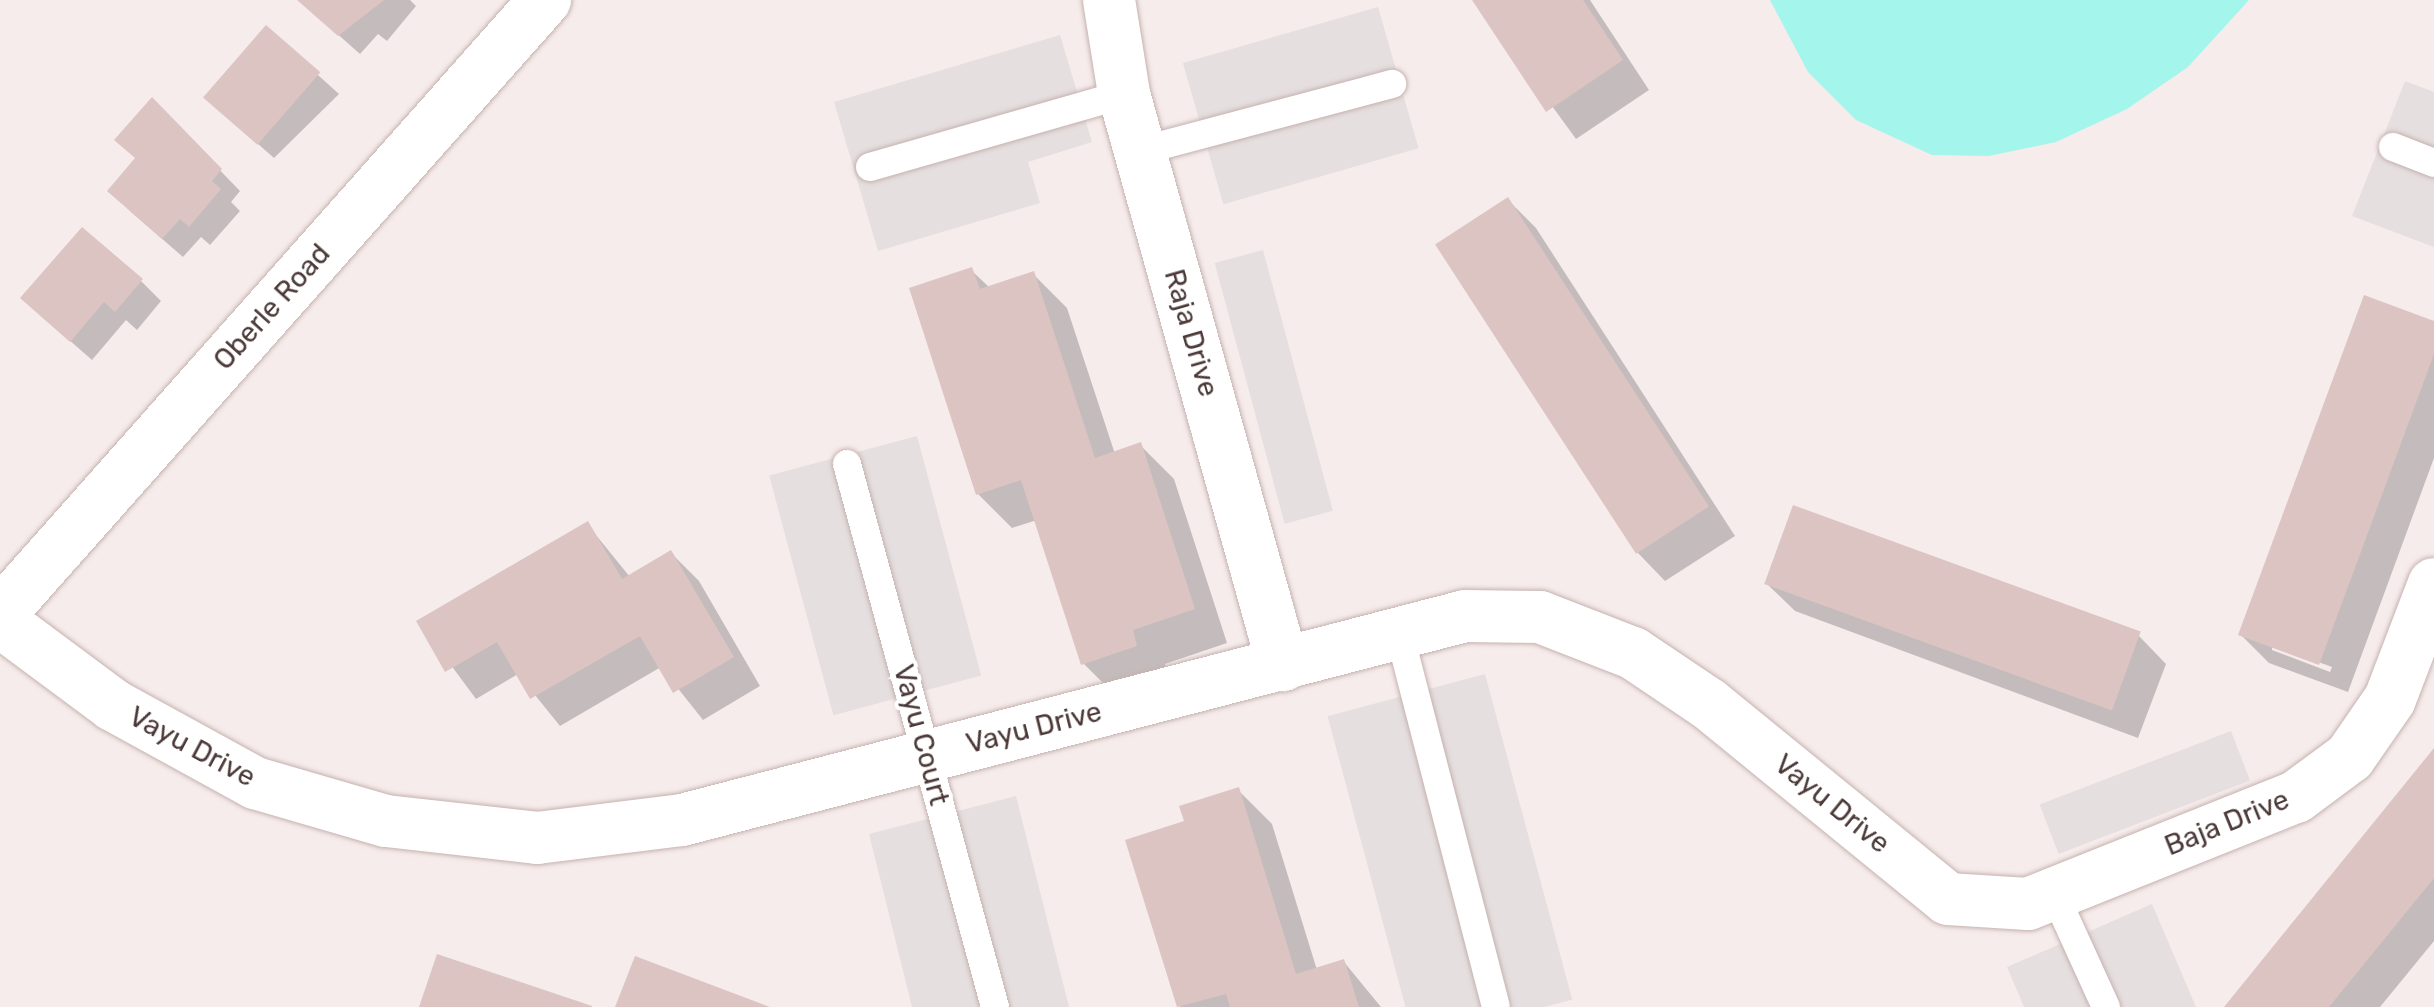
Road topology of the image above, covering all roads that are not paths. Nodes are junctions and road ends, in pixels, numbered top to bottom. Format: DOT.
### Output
graph roads {
  1 [pos="545,0"];
  2 [pos="1109,0"];
  3 [pos="1392,84"];
  4 [pos="1124,94"];
  5 [pos="2393,147"];
  6 [pos="1140,151"];
  7 [pos="2434,163"];
  8 [pos="870,167"];
  9 [pos="848,464"];
  10 [pos="2434,584"];
  11 [pos="0,618"];
  12 [pos="1399,632"];
  13 [pos="1283,664"];
  14 [pos="926,756"];
  15 [pos="2041,898"];
  16 [pos="1496,1006"];
  17 [pos="995,1007"];
  18 [pos="2106,1007"];
  1 -- 11 [label="street, Oberle Road"];
  2 -- 4 [label="street, Raja Drive"];
  3 -- 6 [label="lane"];
  4 -- 6 [label="street, Raja Drive"];
  4 -- 8 [label="lane"];
  5 -- 7 [label="lane"];
  6 -- 13 [label="street, Raja Drive"];
  9 -- 14 [label="lane, Vayu Court"];
  10 -- 15 [label="street, Baja Drive"];
  11 -- 14 [label="street, Vayu Drive"];
  12 -- 13 [label="street, Vayu Drive"];
  12 -- 15 [label="street, Vayu Drive"];
  12 -- 16 [label="lane"];
  13 -- 14 [label="street, Vayu Drive"];
  14 -- 17 [label="lane, Vayu Court"];
  15 -- 18 [label="lane"];
}
